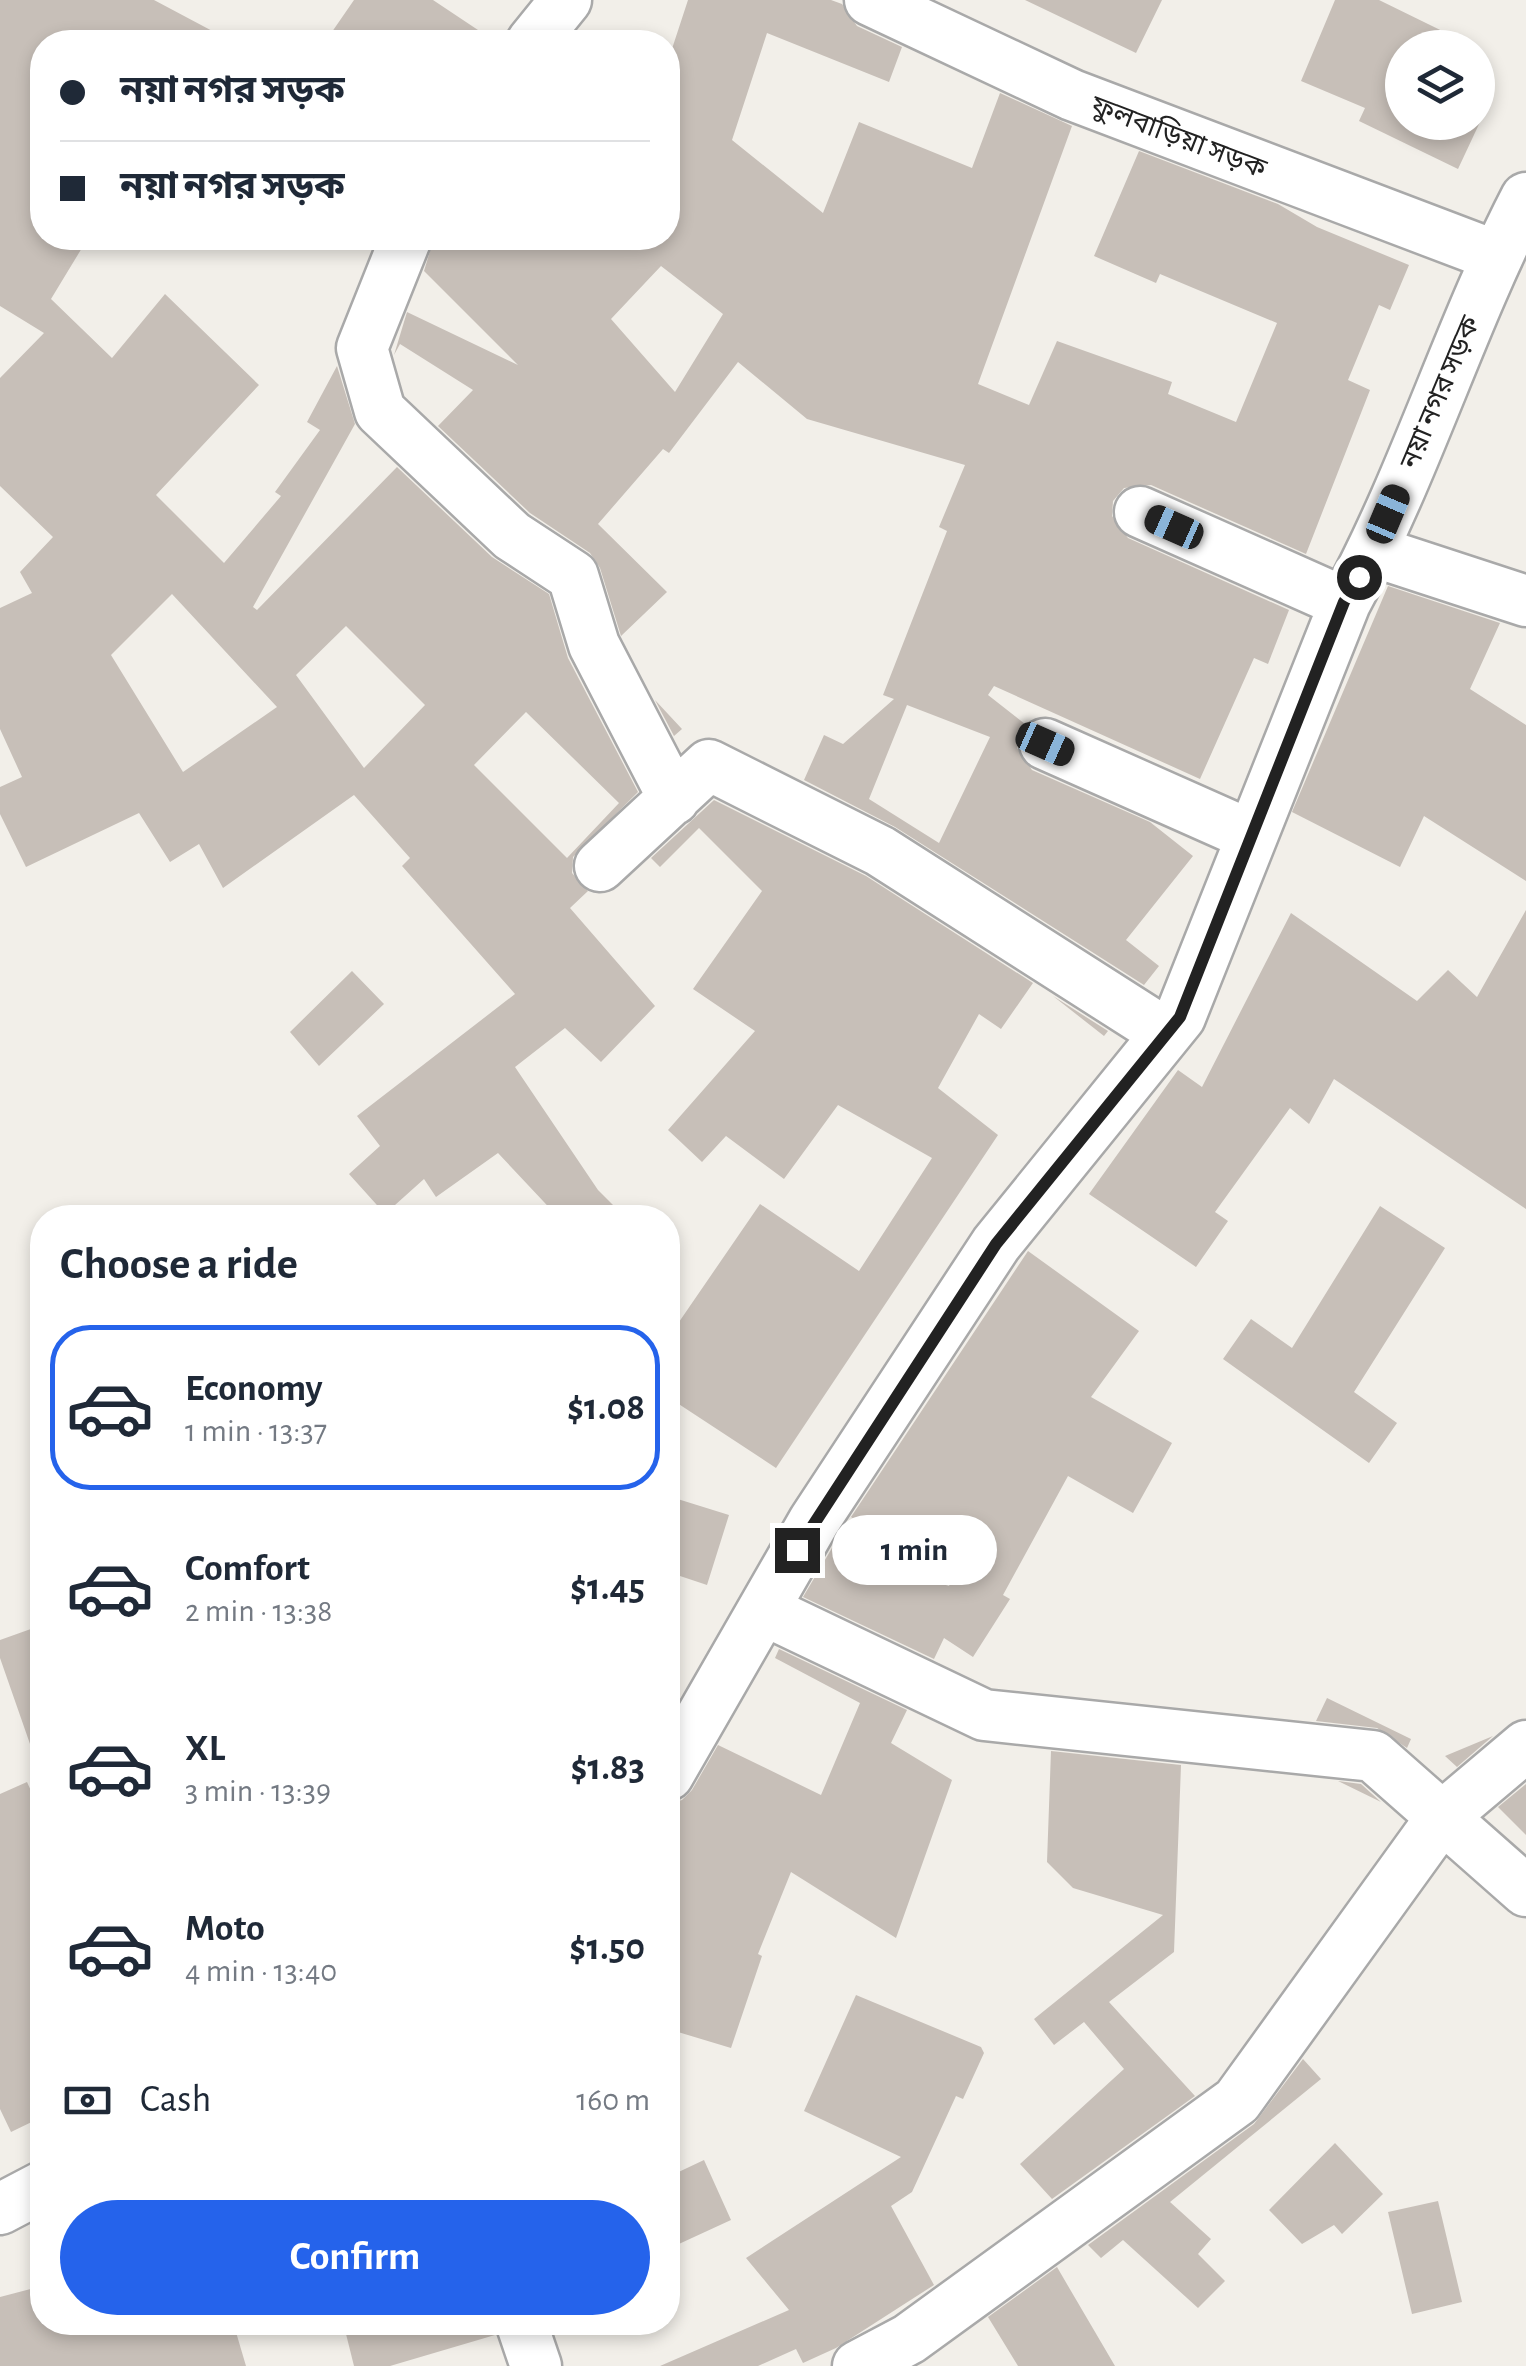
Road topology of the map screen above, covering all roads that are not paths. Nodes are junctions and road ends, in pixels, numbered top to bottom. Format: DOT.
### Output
graph roads {
  1 [pos="566,0"];
  2 [pos="870,0"];
  3 [pos="542,30"];
  4 [pos="1526,198"];
  5 [pos="401,250"];
  6 [pos="1496,256"];
  7 [pos="1140,512"];
  8 [pos="1373,551"];
  9 [pos="1526,601"];
  10 [pos="1344,602"];
  11 [pos="1045,744"];
  12 [pos="674,799"];
  13 [pos="1252,836"];
  14 [pos="600,866"];
  15 [pos="1151,1024"];
  16 [pos="764,1610"];
  17 [pos="1526,1746"];
  18 [pos="680,1754"];
  19 [pos="1442,1817"];
  20 [pos="1526,1891"];
  21 [pos="30,2193"];
  22 [pos="0,2209"];
  23 [pos="525,2335"];
  24 [pos="536,2366"];
  25 [pos="858,2366"];
  1 -- 3 [label="street"];
  2 -- 6 [label="street, ফুলবাড়িয়া সড়ক"];
  4 -- 6 [label="street, নয়া নগর সড়ক"];
  5 -- 12 [label="street"];
  6 -- 8 [label="street, নয়া নগর সড়ক"];
  7 -- 10 [label="street"];
  8 -- 9 [label="street"];
  8 -- 10 [label="street, নয়া নগর সড়ক"];
  10 -- 13 [label="street, নয়া নগর সড়ক"];
  11 -- 13 [label="street"];
  12 -- 14 [label="street"];
  12 -- 15 [label="street"];
  13 -- 16 [label="street, নয়া নগর সড়ক"];
  16 -- 18 [label="street, নয়া নগর সড়ক"];
  16 -- 19 [label="street"];
  17 -- 19 [label="street"];
  19 -- 20 [label="street"];
  19 -- 25 [label="street"];
  21 -- 22 [label="street"];
  23 -- 24 [label="street"];
}
